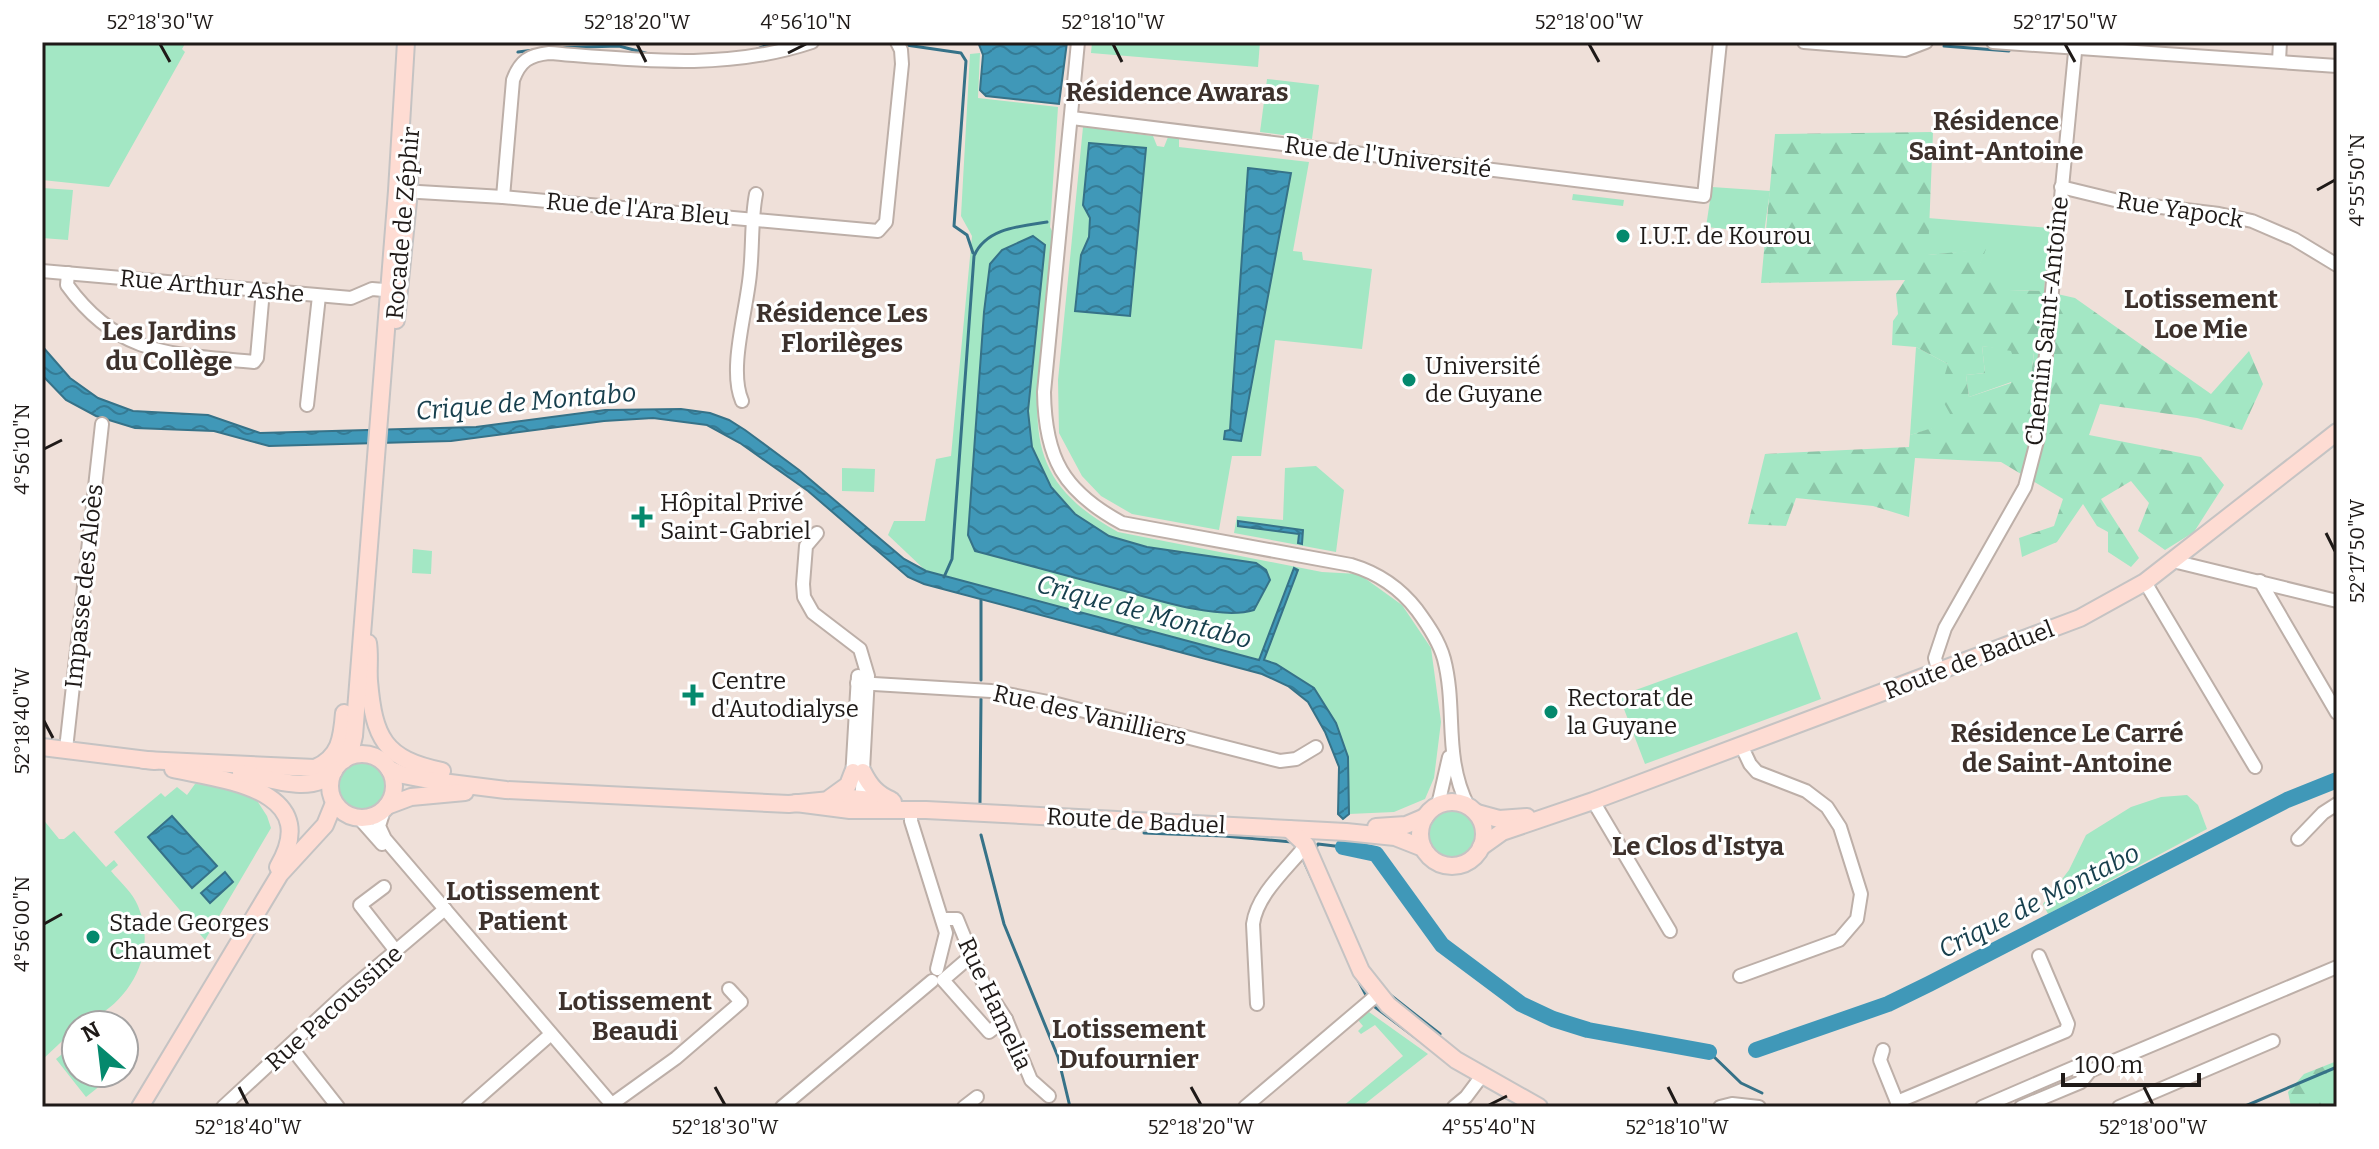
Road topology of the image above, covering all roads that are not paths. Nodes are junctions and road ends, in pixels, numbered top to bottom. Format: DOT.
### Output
graph roads {
  1 [pos="406,42"];
  2 [pos="414,42"];
  3 [pos="812,42"];
  4 [pos="897,42"];
  5 [pos="1078,42"];
  6 [pos="1720,42"];
  7 [pos="1804,42"];
  8 [pos="1813,42"];
  9 [pos="1926,42"];
  10 [pos="1993,42"];
  11 [pos="2280,42"];
  12 [pos="2076,46"];
  13 [pos="2279,61"];
  14 [pos="2337,66"];
  15 [pos="1072,118"];
  16 [pos="2061,187"];
  17 [pos="403,191"];
  18 [pos="756,194"];
  19 [pos="503,197"];
  20 [pos="751,221"];
  21 [pos="2337,265"];
  22 [pos="42,271"];
  23 [pos="68,273"];
  24 [pos="263,290"];
  25 [pos="389,291"];
  26 [pos="319,296"];
  27 [pos="742,401"];
  28 [pos="307,405"];
  29 [pos="102,424"];
  30 [pos="2337,432"];
  31 [pos="817,533"];
  32 [pos="2173,561"];
  33 [pos="2260,581"];
  34 [pos="2145,582"];
  35 [pos="2337,601"];
  36 [pos="363,602"];
  37 [pos="357,666"];
  38 [pos="1939,672"];
  39 [pos="862,683"];
  40 [pos="2337,713"];
  41 [pos="1450,742"];
  42 [pos="1741,745"];
  43 [pos="42,747"];
  44 [pos="1316,747"];
  45 [pos="66,749"];
  46 [pos="144,760"];
  47 [pos="385,764"];
  48 [pos="339,765"];
  49 [pos="2255,767"];
  50 [pos="858,772"];
  51 [pos="506,790"];
  52 [pos="531,792"];
  53 [pos="830,798"];
  54 [pos="333,801"];
  55 [pos="1593,801"];
  56 [pos="796,803"];
  57 [pos="856,804"];
  58 [pos="2337,804"];
  59 [pos="1438,805"];
  60 [pos="911,807"];
  61 [pos="385,808"];
  62 [pos="1472,809"];
  63 [pos="1560,812"];
  64 [pos="1425,817"];
  65 [pos="357,818"];
  66 [pos="1289,829"];
  67 [pos="1327,831"];
  68 [pos="1346,832"];
  69 [pos="2298,839"];
  70 [pos="1306,845"];
  71 [pos="1481,847"];
  72 [pos="1423,848"];
  73 [pos="420,878"];
  74 [pos="384,887"];
  75 [pos="273,889"];
  76 [pos="445,909"];
  77 [pos="942,919"];
  78 [pos="1670,931"];
  79 [pos="396,951"];
  80 [pos="971,956"];
  81 [pos="2039,956"];
  82 [pos="231,957"];
  83 [pos="2337,967"];
  84 [pos="1740,976"];
  85 [pos="729,989"];
  86 [pos="1378,994"];
  87 [pos="1257,1004"];
  88 [pos="1006,1019"];
  89 [pos="551,1034"];
  90 [pos="2273,1041"];
  91 [pos="290,1046"];
  92 [pos="1883,1050"];
  93 [pos="2090,1071"];
  94 [pos="1481,1077"];
  95 [pos="1049,1096"];
  96 [pos="977,1097"];
  97 [pos="1470,1102"];
  98 [pos="1898,1104"];
  99 [pos="613,1106"];
  100 [pos="140,1107"];
  101 [pos="223,1107"];
  102 [pos="338,1107"];
  103 [pos="468,1107"];
  104 [pos="782,1107"];
  105 [pos="964,1107"];
  106 [pos="1245,1107"];
  107 [pos="1454,1107"];
  108 [pos="1539,1107"];
  109 [pos="1720,1107"];
  110 [pos="1759,1107"];
  111 [pos="1982,1107"];
  112 [pos="2021,1107"];
  113 [pos="2119,1107"];
  1 -- 17 [label="main road, Rocade de Zéphir"];
  2 -- 17 [label="main road, Rocade de Zéphir"];
  3 -- 19 [label="street"];
  4 -- 20 [label="street, Rue de l'Ara Bleu"];
  5 -- 15 [label="street"];
  6 -- 15 [label="street, Rue de l'Université"];
  7 -- 8 [label="street"];
  8 -- 9 [label="street"];
  10 -- 12 [label="street"];
  11 -- 13 [label="street"];
  12 -- 13 [label="street"];
  12 -- 16 [label="street, Chemin Saint-Antoine"];
  13 -- 14 [label="street"];
  15 -- 41 [label="street"];
  16 -- 21 [label="street, Rue Yapock"];
  16 -- 38 [label="street, Chemin Saint-Antoine"];
  17 -- 19 [label="street, Rue de l'Ara Bleu"];
  17 -- 25 [label="main road, Rocade de Zéphir"];
  18 -- 20 [label="street"];
  19 -- 20 [label="street, Rue de l'Ara Bleu"];
  20 -- 27 [label="street"];
  22 -- 23 [label="street, Rue Arthur Ashe"];
  23 -- 24 [label="street, Rue Arthur Ashe"];
  23 -- 24 [label="street"];
  24 -- 26 [label="street, Rue Arthur Ashe"];
  25 -- 26 [label="street, Rue Arthur Ashe"];
  25 -- 36 [label="main road, Rocade de Zéphir"];
  26 -- 28 [label="street"];
  29 -- 45 [label="street, Impasse des Aloès"];
  30 -- 32 [label="main road, Route de Baduel"];
  31 -- 39 [label="street"];
  32 -- 33 [label="street"];
  32 -- 34 [label="main road, Route de Baduel"];
  33 -- 35 [label="street"];
  33 -- 40 [label="street"];
  34 -- 38 [label="main road, Route de Baduel"];
  34 -- 49 [label="street"];
  36 -- 37 [label="main road, Rocade de Zéphir"];
  36 -- 46 [label="main road"];
  36 -- 52 [label="main road"];
  37 -- 47 [label="main road, Rocade de Zéphir"];
  37 -- 48 [label="main road, Rocade de Zéphir"];
  38 -- 42 [label="main road, Route de Baduel"];
  39 -- 44 [label="street, Rue des Vanilliers"];
  39 -- 50 [label="street"];
  41 -- 59 [label="street"];
  41 -- 62 [label="street"];
  42 -- 55 [label="main road, Route de Baduel"];
  42 -- 84 [label="street"];
  43 -- 45 [label="main road"];
  45 -- 46 [label="main road"];
  46 -- 48 [label="main road"];
  46 -- 54 [label="main road"];
  46 -- 82 [label="main road"];
  47 -- 48 [label="main road"];
  47 -- 51 [label="main road, Route de Baduel"];
  47 -- 61 [label="main road"];
  48 -- 54 [label="main road"];
  50 -- 53 [label="main road"];
  50 -- 57 [label="street"];
  50 -- 60 [label="main road"];
  51 -- 52 [label="main road, Route de Baduel"];
  51 -- 61 [label="main road, Route de Baduel"];
  52 -- 56 [label="main road, Route de Baduel"];
  53 -- 56 [label="main road, Route de Baduel"];
  53 -- 57 [label="main road, Route de Baduel"];
  54 -- 65 [label="main road"];
  54 -- 75 [label="main road"];
  55 -- 63 [label="main road, Route de Baduel"];
  55 -- 78 [label="street"];
  56 -- 57 [label="main road, Route de Baduel"];
  57 -- 60 [label="main road, Route de Baduel"];
  58 -- 69 [label="street"];
  59 -- 62 [label="main road"];
  59 -- 64 [label="main road"];
  60 -- 66 [label="main road, Route de Baduel"];
  60 -- 77 [label="street"];
  61 -- 65 [label="main road"];
  61 -- 73 [label="street"];
  62 -- 63 [label="main road, Route de Baduel"];
  62 -- 71 [label="main road"];
  63 -- 71 [label="main road, Route de Baduel"];
  64 -- 68 [label="main road, Route de Baduel"];
  64 -- 72 [label="main road"];
  65 -- 73 [label="street"];
  65 -- 75 [label="main road"];
  66 -- 67 [label="main road, Route de Baduel"];
  66 -- 70 [label="main road"];
  67 -- 68 [label="main road, Route de Baduel"];
  67 -- 70 [label="main road"];
  68 -- 72 [label="main road, Route de Baduel"];
  70 -- 86 [label="main road"];
  70 -- 87 [label="street"];
  71 -- 72 [label="main road"];
  73 -- 76 [label="street"];
  74 -- 79 [label="street"];
  75 -- 82 [label="main road"];
  76 -- 79 [label="street, Rue Pacoussine"];
  76 -- 89 [label="street"];
  77 -- 80 [label="street, Rue Hamelia"];
  77 -- 104 [label="street"];
  79 -- 91 [label="street, Rue Pacoussine"];
  80 -- 88 [label="street, Rue Hamelia"];
  80 -- 88 [label="street"];
  81 -- 98 [label="street"];
  82 -- 100 [label="main road"];
  83 -- 93 [label="street"];
  85 -- 99 [label="street"];
  86 -- 94 [label="main road"];
  86 -- 106 [label="street"];
  88 -- 95 [label="street, Rue Hamelia"];
  89 -- 99 [label="street"];
  89 -- 103 [label="street"];
  90 -- 113 [label="street"];
  91 -- 101 [label="street, Rue Pacoussine"];
  91 -- 102 [label="street"];
  92 -- 98 [label="street"];
  93 -- 111 [label="street"];
  93 -- 112 [label="street"];
  94 -- 97 [label="street"];
  94 -- 108 [label="main road"];
  96 -- 105 [label="street"];
  97 -- 107 [label="street"];
  109 -- 110 [label="street"];
}
